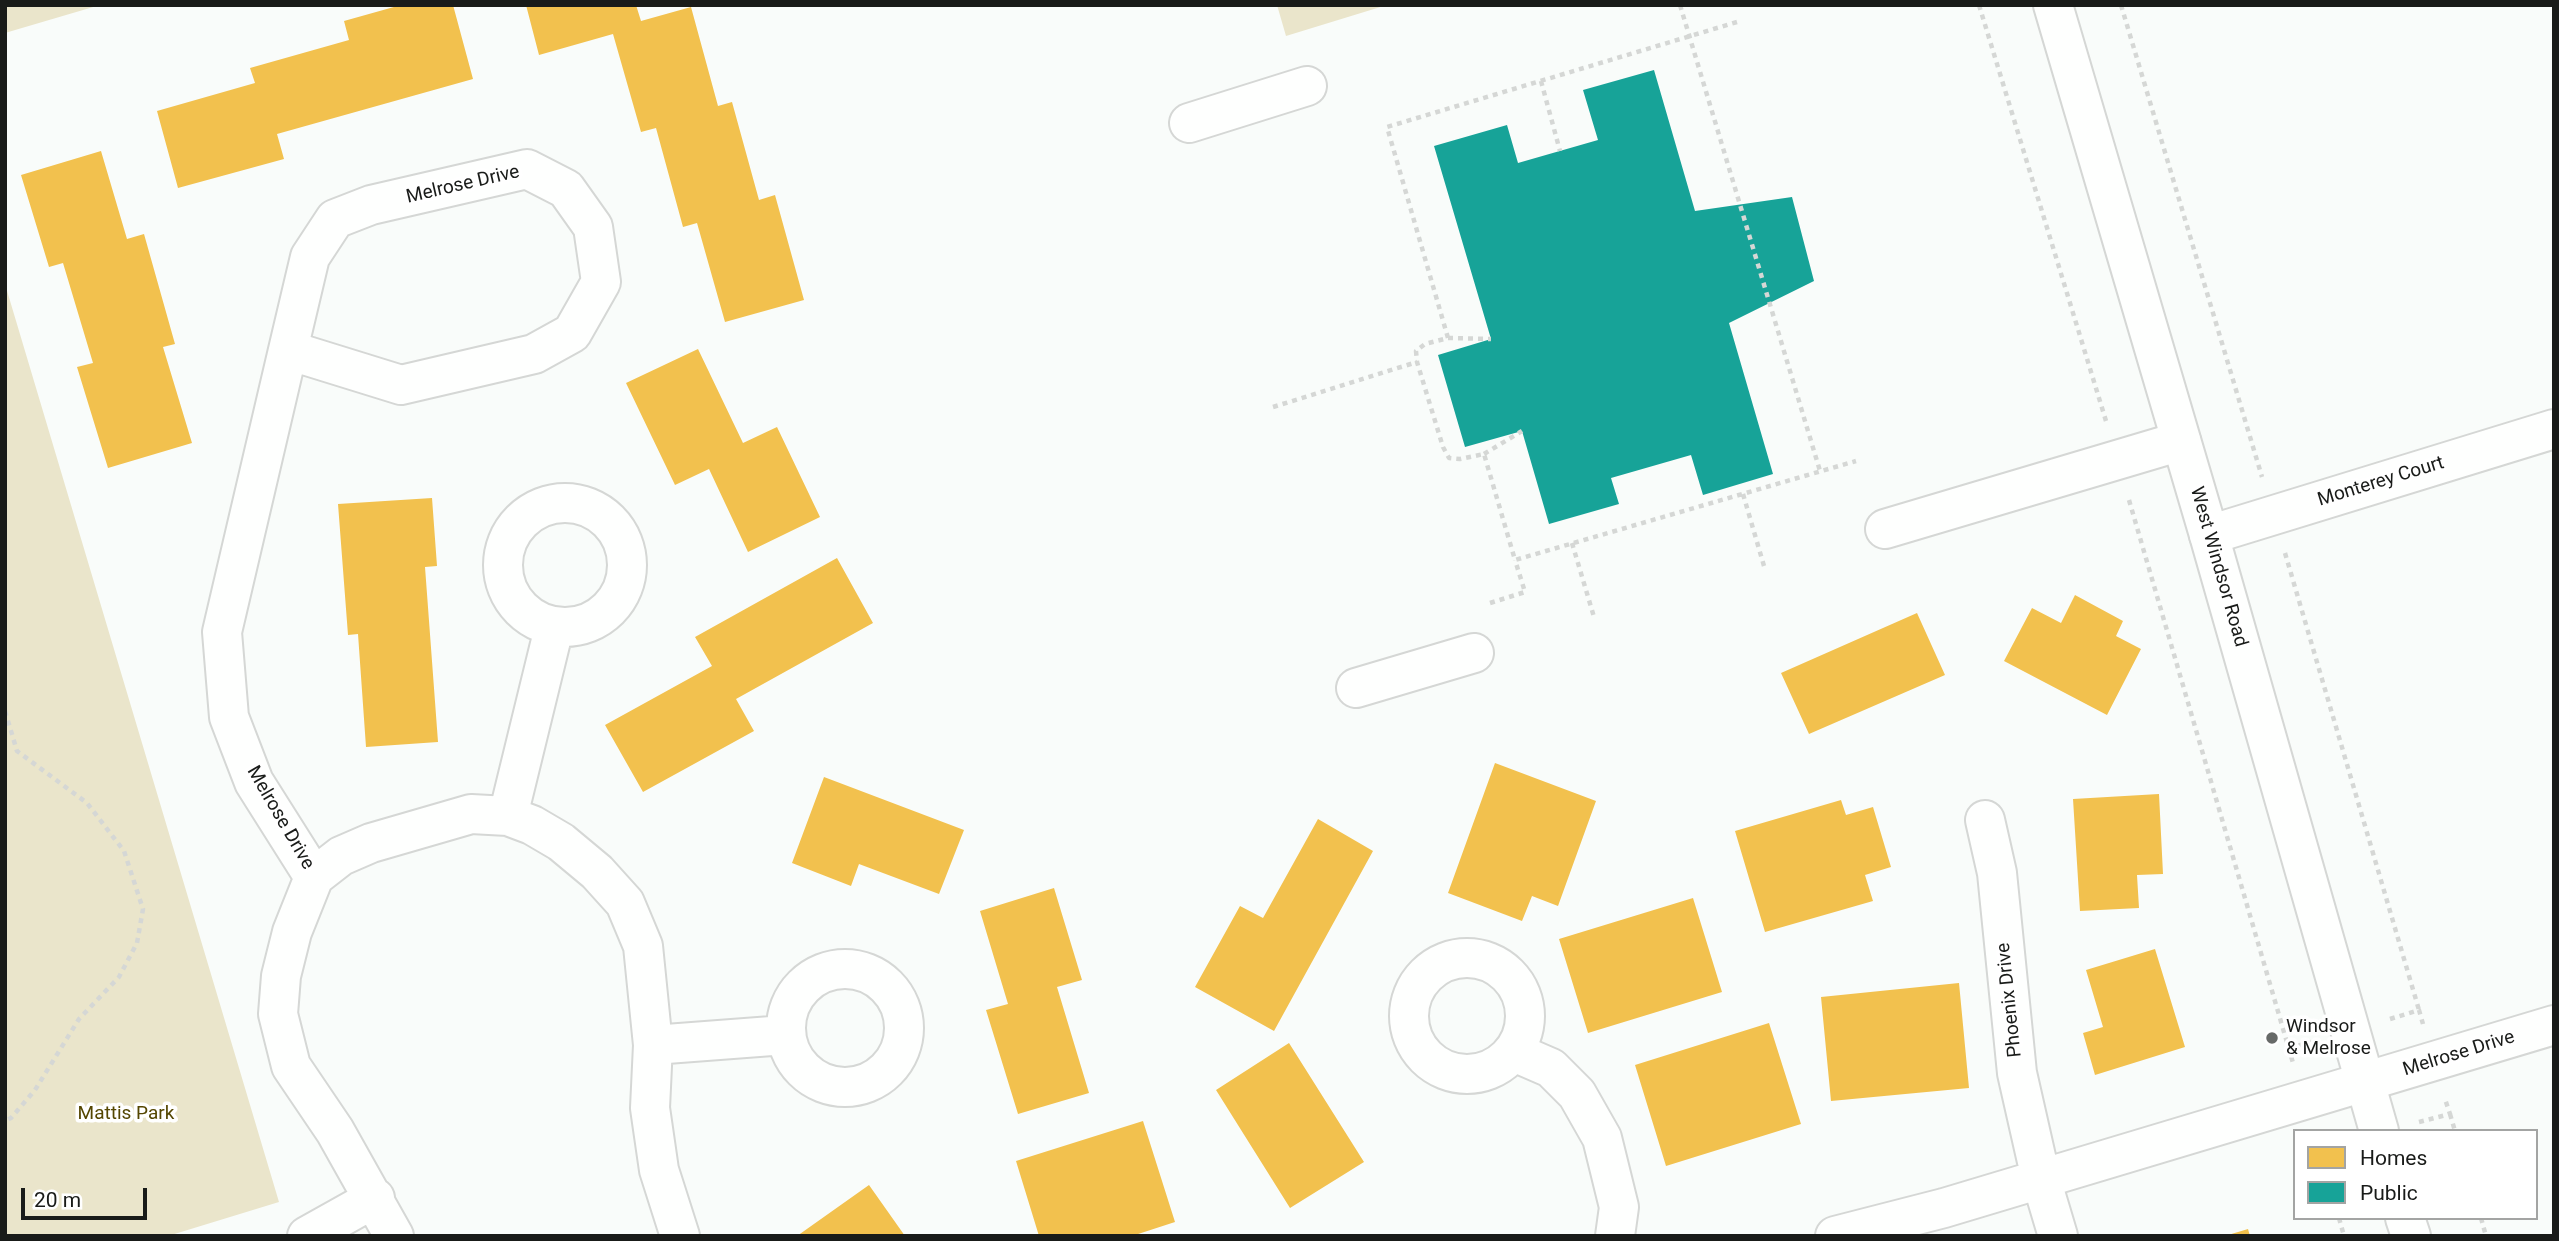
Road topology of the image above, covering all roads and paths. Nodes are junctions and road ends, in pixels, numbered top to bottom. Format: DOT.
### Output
graph roads {
  1 [pos="1680,5"];
  2 [pos="1979,5"];
  3 [pos="2053,5"];
  4 [pos="2121,5"];
  5 [pos="1737,22"];
  6 [pos="1689,37"];
  7 [pos="1541,81"];
  8 [pos="1307,86"];
  9 [pos="1189,123"];
  10 [pos="1560,151"];
  11 [pos="1448,338"];
  12 [pos="1491,339"];
  13 [pos="288,350"];
  14 [pos="1417,362"];
  15 [pos="1273,407"];
  16 [pos="2103,411"];
  17 [pos="2554,429"];
  18 [pos="1522,431"];
  19 [pos="2181,441"];
  20 [pos="1484,454"];
  21 [pos="1856,461"];
  22 [pos="2258,464"];
  23 [pos="1821,471"];
  24 [pos="1743,494"];
  25 [pos="2127,494"];
  26 [pos="1885,529"];
  27 [pos="2209,535"];
  28 [pos="1572,543"];
  29 [pos="1515,560"];
  30 [pos="1764,566"];
  31 [pos="2290,568"];
  32 [pos="1490,603"];
  33 [pos="1594,617"];
  34 [pos="554,628"];
  35 [pos="1474,653"];
  36 [pos="1356,688"];
  37 [pos="5,711"];
  38 [pos="508,816"];
  39 [pos="1985,820"];
  40 [pos="314,877"];
  41 [pos="2419,1010"];
  42 [pos="2554,1025"];
  43 [pos="785,1035"];
  44 [pos="653,1045"];
  45 [pos="2289,1048"];
  46 [pos="1514,1052"];
  47 [pos="2364,1082"];
  48 [pos="2450,1114"];
  49 [pos="5,1121"];
  50 [pos="2378,1129"];
  51 [pos="2454,1129"];
  52 [pos="2041,1179"];
  53 [pos="374,1198"];
  54 [pos="307,1236"];
  55 [pos="394,1236"];
  56 [pos="680,1236"];
  57 [pos="1615,1236"];
  58 [pos="1835,1236"];
  59 [pos="2058,1236"];
  1 -- 6 [label="path"];
  2 -- 16 [label="path"];
  3 -- 19 [label="street, West Windsor Road"];
  4 -- 22 [label="path"];
  5 -- 6 [label="path"];
  6 -- 7 [label="path"];
  6 -- 23 [label="path"];
  7 -- 10 [label="path"];
  7 -- 11 [label="path"];
  8 -- 9 [label="street"];
  11 -- 12 [label="path"];
  11 -- 14 [label="path"];
  13 -- 13 [label="street, Melrose Drive"];
  13 -- 40 [label="street, Melrose Drive"];
  14 -- 15 [label="path"];
  14 -- 20 [label="path"];
  17 -- 27 [label="street, Monterey Court"];
  18 -- 20 [label="path"];
  19 -- 26 [label="street"];
  19 -- 27 [label="street, West Windsor Road"];
  20 -- 29 [label="path"];
  21 -- 23 [label="path"];
  23 -- 24 [label="path"];
  24 -- 28 [label="path"];
  24 -- 30 [label="path"];
  25 -- 45 [label="path"];
  27 -- 47 [label="street, West Windsor Road"];
  28 -- 29 [label="path"];
  28 -- 33 [label="path"];
  29 -- 32 [label="path"];
  31 -- 41 [label="path"];
  34 -- 38 [label="street"];
  35 -- 36 [label="street"];
  37 -- 49 [label="path"];
  38 -- 40 [label="street, Melrose Drive"];
  38 -- 44 [label="street, Melrose Drive"];
  39 -- 52 [label="street, Phoenix Drive"];
  40 -- 53 [label="street, Melrose Drive"];
  42 -- 47 [label="street, Melrose Drive"];
  43 -- 44 [label="street"];
  44 -- 56 [label="street, Melrose Drive"];
  46 -- 57 [label="street"];
  47 -- 50 [label="street, West Windsor Road"];
  47 -- 52 [label="street"];
  48 -- 51 [label="path"];
  52 -- 58 [label="street"];
  52 -- 59 [label="street, Phoenix Drive"];
  53 -- 54 [label="street"];
  53 -- 55 [label="street, Melrose Drive"];
}
